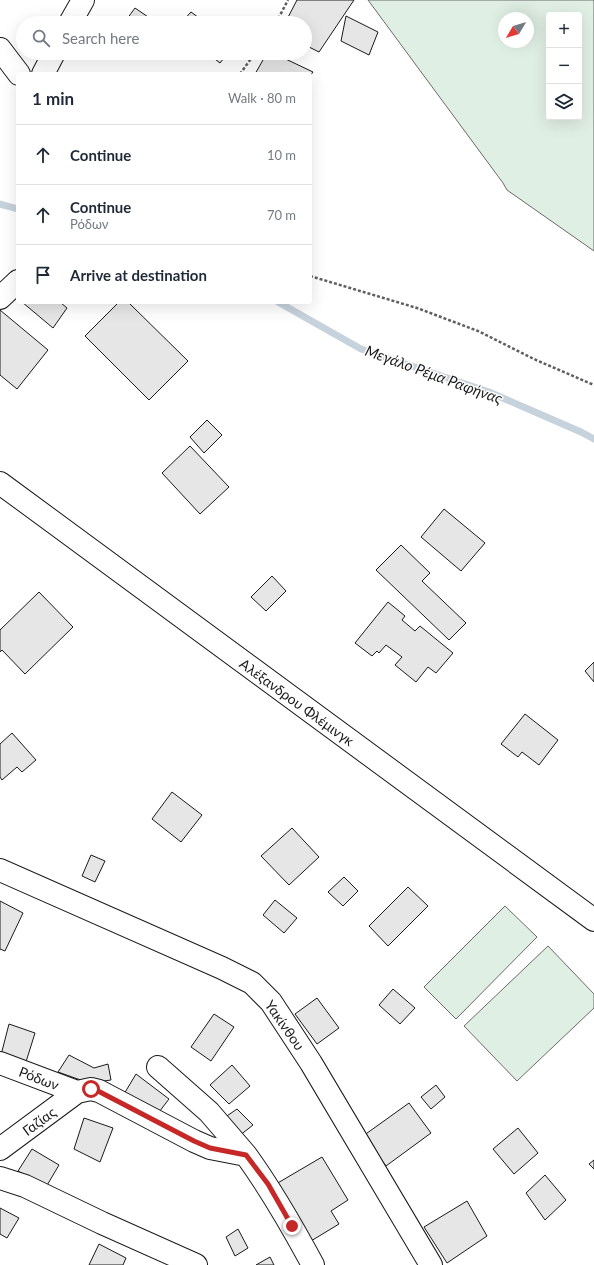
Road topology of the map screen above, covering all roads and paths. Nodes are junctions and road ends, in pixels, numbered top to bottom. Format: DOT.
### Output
graph roads {
  1 [pos="83,0"];
  2 [pos="288,0"];
  3 [pos="74,16"];
  4 [pos="280,16"];
  5 [pos="0,49"];
  6 [pos="51,60"];
  7 [pos="250,60"];
  8 [pos="17,72"];
  9 [pos="45,72"];
  10 [pos="241,72"];
  11 [pos="312,277"];
  12 [pos="16,283"];
  13 [pos="0,298"];
  14 [pos="594,385"];
  15 [pos="0,482"];
  16 [pos="0,870"];
  17 [pos="594,920"];
  18 [pos="0,1063"];
  19 [pos="158,1067"];
  20 [pos="77,1092"];
  21 [pos="0,1149"];
  22 [pos="246,1155"];
  23 [pos="0,1178"];
  24 [pos="196,1265"];
  25 [pos="313,1265"];
  26 [pos="431,1265"];
  1 -- 3 [label="street"];
  2 -- 4 [label="path"];
  5 -- 8 [label="street"];
  6 -- 9 [label="street"];
  7 -- 10 [label="path"];
  11 -- 14 [label="path"];
  12 -- 13 [label="street"];
  15 -- 17 [label="street, Αλέξανδρου Φλέμινγκ"];
  16 -- 26 [label="street, Υακίνθου"];
  18 -- 20 [label="street, Ρόδων"];
  19 -- 22 [label="street"];
  20 -- 21 [label="street, Γαζίας"];
  20 -- 22 [label="street"];
  22 -- 25 [label="street"];
  23 -- 24 [label="street"];
}
